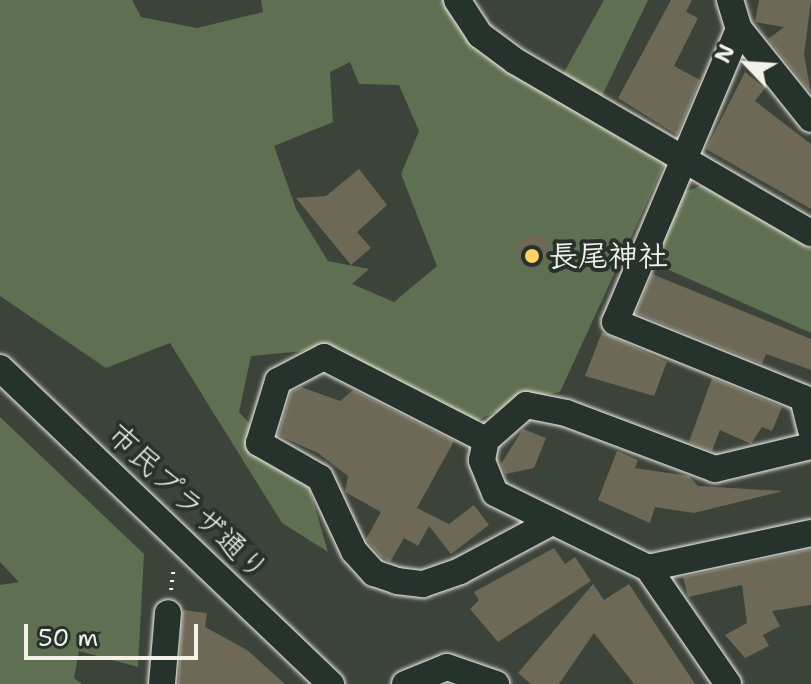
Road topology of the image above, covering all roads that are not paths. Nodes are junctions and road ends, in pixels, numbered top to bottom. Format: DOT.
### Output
graph roads {
  1 [pos="457,0"];
  2 [pos="730,0"];
  3 [pos="739,29"];
  4 [pos="811,119"];
  5 [pos="682,164"];
  6 [pos="811,233"];
  7 [pos="0,368"];
  8 [pos="811,429"];
  9 [pos="486,440"];
  10 [pos="811,446"];
  11 [pos="550,523"];
  12 [pos="811,533"];
  13 [pos="648,568"];
  14 [pos="168,613"];
  15 [pos="162,684"];
  16 [pos="331,684"];
  17 [pos="405,684"];
  18 [pos="496,684"];
  19 [pos="728,684"];
  1 -- 5 [label="street"];
  2 -- 3 [label="street"];
  3 -- 4 [label="street"];
  3 -- 5 [label="street"];
  5 -- 6 [label="street"];
  5 -- 8 [label="street"];
  7 -- 16 [label="street, 市民プラザ通り"];
  9 -- 10 [label="street"];
  9 -- 11 [label="street"];
  9 -- 11 [label="street"];
  11 -- 13 [label="street"];
  12 -- 13 [label="street"];
  13 -- 19 [label="street"];
  14 -- 15 [label="street"];
  17 -- 18 [label="street"];
}
